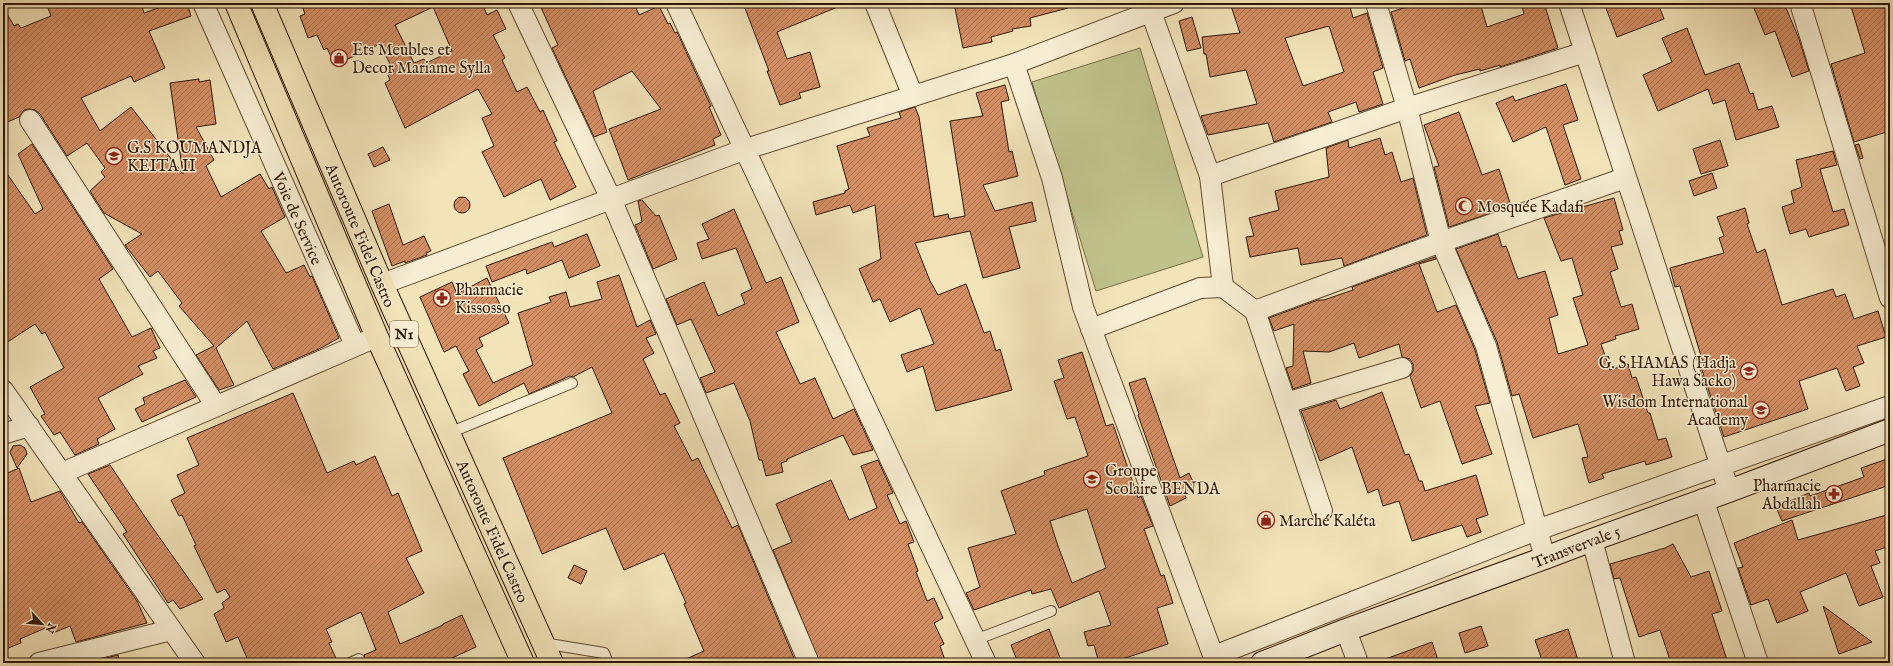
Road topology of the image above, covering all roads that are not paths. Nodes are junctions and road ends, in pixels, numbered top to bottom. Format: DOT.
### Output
graph roads {
  1 [pos="203,3"];
  2 [pos="236,3"];
  3 [pos="262,3"];
  4 [pos="518,3"];
  5 [pos="676,3"];
  6 [pos="875,3"];
  7 [pos="1174,3"];
  8 [pos="1376,3"];
  9 [pos="1569,3"];
  10 [pos="1800,3"];
  11 [pos="1151,12"];
  12 [pos="1585,52"];
  13 [pos="1014,64"];
  14 [pos="913,96"];
  15 [pos="1407,108"];
  16 [pos="30,120"];
  17 [pos="746,150"];
  18 [pos="1210,176"];
  19 [pos="1625,178"];
  20 [pos="611,199"];
  21 [pos="1441,242"];
  22 [pos="382,284"];
  23 [pos="1223,287"];
  24 [pos="1890,298"];
  25 [pos="1255,310"];
  26 [pos="1091,329"];
  27 [pos="377,337"];
  28 [pos="354,345"];
  29 [pos="1402,368"];
  30 [pos="572,383"];
  31 [pos="3,390"];
  32 [pos="1286,403"];
  33 [pos="216,406"];
  34 [pos="1890,406"];
  35 [pos="29,426"];
  36 [pos="1890,430"];
  37 [pos="449,433"];
  38 [pos="3,434"];
  39 [pos="1720,465"];
  40 [pos="62,473"];
  41 [pos="1728,491"];
  42 [pos="1703,499"];
  43 [pos="1322,511"];
  44 [pos="1537,530"];
  45 [pos="1592,540"];
  46 [pos="1545,558"];
  47 [pos="1051,611"];
  48 [pos="171,630"];
  49 [pos="1346,630"];
  50 [pos="975,640"];
  51 [pos="543,643"];
  52 [pos="359,659"];
  53 [pos="1215,660"];
  54 [pos="40,663"];
  55 [pos="195,663"];
  56 [pos="350,663"];
  57 [pos="522,663"];
  58 [pos="552,663"];
  59 [pos="608,663"];
  60 [pos="809,663"];
  61 [pos="986,663"];
  62 [pos="1262,663"];
  63 [pos="1358,663"];
  64 [pos="1625,663"];
  65 [pos="1758,663"];
  1 -- 28 [label="street, Voie de Service"];
  2 -- 27 [label="highway, Autoroute Fidel Castro / N1"];
  3 -- 22 [label="highway, Autoroute Fidel Castro / N1"];
  4 -- 20 [label="street"];
  5 -- 17 [label="street"];
  6 -- 14 [label="street"];
  7 -- 11 [label="street"];
  8 -- 15 [label="street"];
  9 -- 12 [label="street"];
  10 -- 24 [label="street"];
  11 -- 13 [label="street"];
  11 -- 18 [label="street"];
  12 -- 15 [label="street"];
  12 -- 19 [label="street"];
  13 -- 14 [label="street"];
  13 -- 26 [label="street"];
  14 -- 17 [label="street"];
  15 -- 18 [label="street"];
  15 -- 21 [label="street"];
  16 -- 33 [label="street"];
  17 -- 20 [label="street"];
  17 -- 50 [label="street"];
  18 -- 23 [label="street"];
  19 -- 21 [label="street"];
  19 -- 39 [label="street"];
  20 -- 22 [label="street"];
  20 -- 60 [label="street"];
  21 -- 25 [label="street"];
  21 -- 44 [label="street"];
  22 -- 37 [label="highway, Autoroute Fidel Castro / N1"];
  23 -- 25 [label="street"];
  23 -- 26 [label="street"];
  25 -- 32 [label="street"];
  26 -- 53 [label="street"];
  27 -- 28 [label="street"];
  27 -- 57 [label="highway, Autoroute Fidel Castro / N1"];
  28 -- 33 [label="street"];
  29 -- 32 [label="street"];
  30 -- 37 [label="lane"];
  31 -- 35 [label="street"];
  32 -- 43 [label="street"];
  33 -- 40 [label="street"];
  34 -- 39 [label="street"];
  35 -- 38 [label="street"];
  35 -- 40 [label="street"];
  36 -- 41 [label="main road, Transvervale 5"];
  37 -- 51 [label="highway, Autoroute Fidel Castro / N1"];
  39 -- 41 [label="street"];
  39 -- 44 [label="street"];
  40 -- 48 [label="street"];
  41 -- 42 [label="main road, Transvervale 5"];
  42 -- 45 [label="main road, Transvervale 5"];
  42 -- 65 [label="street"];
  44 -- 46 [label="street"];
  44 -- 53 [label="street"];
  45 -- 46 [label="main road, Transvervale 5"];
  45 -- 64 [label="street"];
  46 -- 49 [label="main road, Transvervale 5"];
  47 -- 50 [label="lane"];
  48 -- 54 [label="street"];
  48 -- 55 [label="street"];
  49 -- 62 [label="main road, Transvervale 5"];
  49 -- 63 [label="street"];
  50 -- 61 [label="street"];
  51 -- 58 [label="highway, Autoroute Fidel Castro / N1"];
  51 -- 59 [label="lane"];
  52 -- 56 [label="lane"];
}
